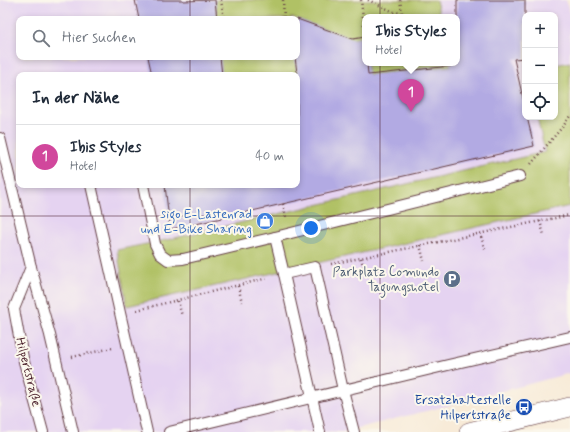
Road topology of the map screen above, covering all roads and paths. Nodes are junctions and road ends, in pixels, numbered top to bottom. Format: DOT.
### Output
graph roads {
  1 [pos="221,0"];
  2 [pos="283,0"];
  3 [pos="360,0"];
  4 [pos="368,0"];
  5 [pos="400,0"];
  6 [pos="402,13"];
  7 [pos="362,14"];
  8 [pos="224,16"];
  9 [pos="284,16"];
  10 [pos="570,116"];
  11 [pos="0,138"];
  12 [pos="520,176"];
  13 [pos="92,188"];
  14 [pos="144,188"];
  15 [pos="570,215"];
  16 [pos="540,221"];
  17 [pos="480,233"];
  18 [pos="544,235"];
  19 [pos="275,237"];
  20 [pos="420,245"];
  21 [pos="485,249"];
  22 [pos="361,258"];
  23 [pos="424,261"];
  24 [pos="31,267"];
  25 [pos="315,267"];
  26 [pos="365,273"];
  27 [pos="284,274"];
  28 [pos="238,286"];
  29 [pos="178,300"];
  30 [pos="242,302"];
  31 [pos="121,314"];
  32 [pos="182,316"];
  33 [pos="570,337"];
  34 [pos="128,344"];
  35 [pos="56,361"];
  36 [pos="343,390"];
  37 [pos="312,398"];
  38 [pos="570,407"];
  39 [pos="43,432"];
  40 [pos="73,432"];
  41 [pos="147,432"];
  42 [pos="169,432"];
  43 [pos="320,432"];
  44 [pos="354,432"];
  45 [pos="470,432"];
  1 -- 8 [label="path"];
  2 -- 9 [label="path"];
  3 -- 7 [label="path"];
  4 -- 6 [label="path"];
  5 -- 6 [label="path"];
  10 -- 12 [label="path"];
  11 -- 24 [label="lane"];
  12 -- 19 [label="lane"];
  13 -- 31 [label="lane"];
  14 -- 19 [label="lane"];
  15 -- 16 [label="path"];
  16 -- 17 [label="path"];
  16 -- 18 [label="path"];
  17 -- 20 [label="path"];
  17 -- 21 [label="path"];
  19 -- 27 [label="lane"];
  20 -- 22 [label="path"];
  20 -- 23 [label="path"];
  22 -- 25 [label="path"];
  22 -- 26 [label="path"];
  24 -- 35 [label="lane"];
  24 -- 39 [label="lane, Hilpertstraße"];
  25 -- 27 [label="lane"];
  25 -- 36 [label="lane"];
  27 -- 28 [label="path"];
  27 -- 37 [label="lane"];
  28 -- 29 [label="path"];
  28 -- 30 [label="path"];
  29 -- 31 [label="path"];
  29 -- 32 [label="path"];
  31 -- 34 [label="lane"];
  33 -- 36 [label="lane"];
  34 -- 35 [label="path"];
  34 -- 41 [label="lane"];
  35 -- 40 [label="lane"];
  36 -- 37 [label="lane"];
  36 -- 44 [label="lane"];
  37 -- 42 [label="lane"];
  37 -- 43 [label="lane"];
  38 -- 45 [label="street"];
}
